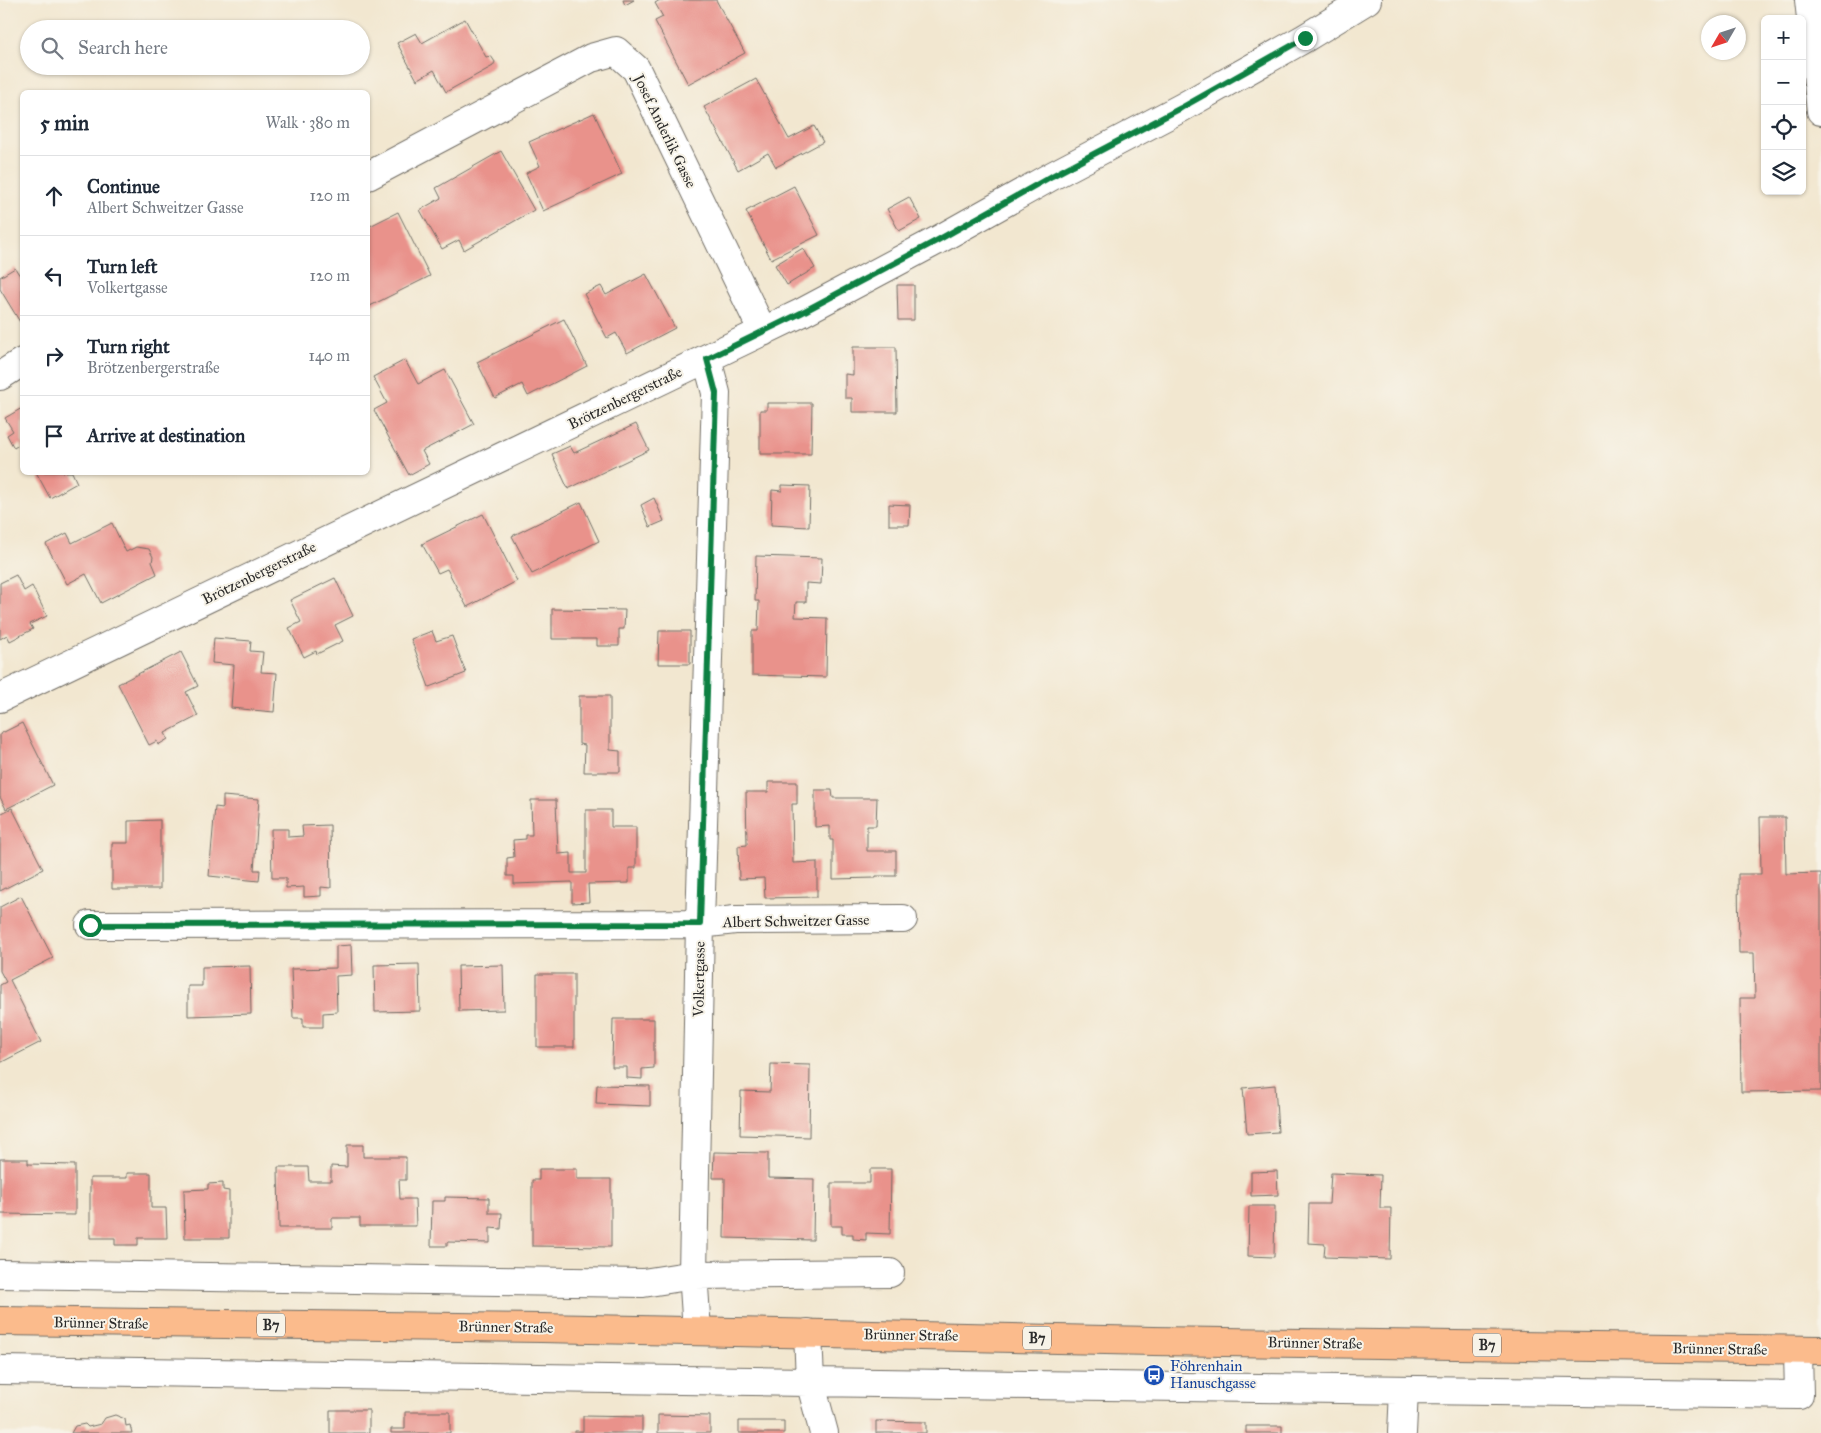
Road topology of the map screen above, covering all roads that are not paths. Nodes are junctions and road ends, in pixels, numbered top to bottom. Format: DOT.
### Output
graph roads {
  1 [pos="1367,0"];
  2 [pos="1809,0"];
  3 [pos="1821,111"];
  4 [pos="370,175"];
  5 [pos="763,332"];
  6 [pos="707,359"];
  7 [pos="20,363"];
  8 [pos="0,376"];
  9 [pos="0,698"];
  10 [pos="903,919"];
  11 [pos="700,924"];
  12 [pos="90,925"];
  13 [pos="890,1273"];
  14 [pos="0,1274"];
  15 [pos="694,1275"];
  16 [pos="0,1322"];
  17 [pos="698,1331"];
  18 [pos="808,1333"];
  19 [pos="1809,1351"];
  20 [pos="0,1370"];
  21 [pos="810,1381"];
  22 [pos="1404,1391"];
  23 [pos="824,1433"];
  24 [pos="1402,1433"];
  1 -- 5 [label="street, Brötzenbergerstraße"];
  2 -- 3 [label="street"];
  4 -- 5 [label="street, Josef Anderlik Gasse"];
  5 -- 6 [label="street, Brötzenbergerstraße"];
  6 -- 9 [label="street, Brötzenbergerstraße"];
  6 -- 11 [label="street, Volkertgasse"];
  7 -- 8 [label="street"];
  10 -- 11 [label="street, Albert Schweitzer Gasse"];
  11 -- 12 [label="street, Albert Schweitzer Gasse"];
  11 -- 15 [label="street, Volkertgasse"];
  13 -- 15 [label="street"];
  14 -- 15 [label="street"];
  15 -- 17 [label="street, Volkertgasse"];
  16 -- 17 [label="main road, Brünner Straße / B7"];
  17 -- 18 [label="main road, Brünner Straße / B7"];
  18 -- 19 [label="main road, Brünner Straße / B7"];
  18 -- 21 [label="street"];
  19 -- 22 [label="street"];
  20 -- 21 [label="street"];
  21 -- 22 [label="street"];
  21 -- 23 [label="street"];
  22 -- 24 [label="street"];
}
